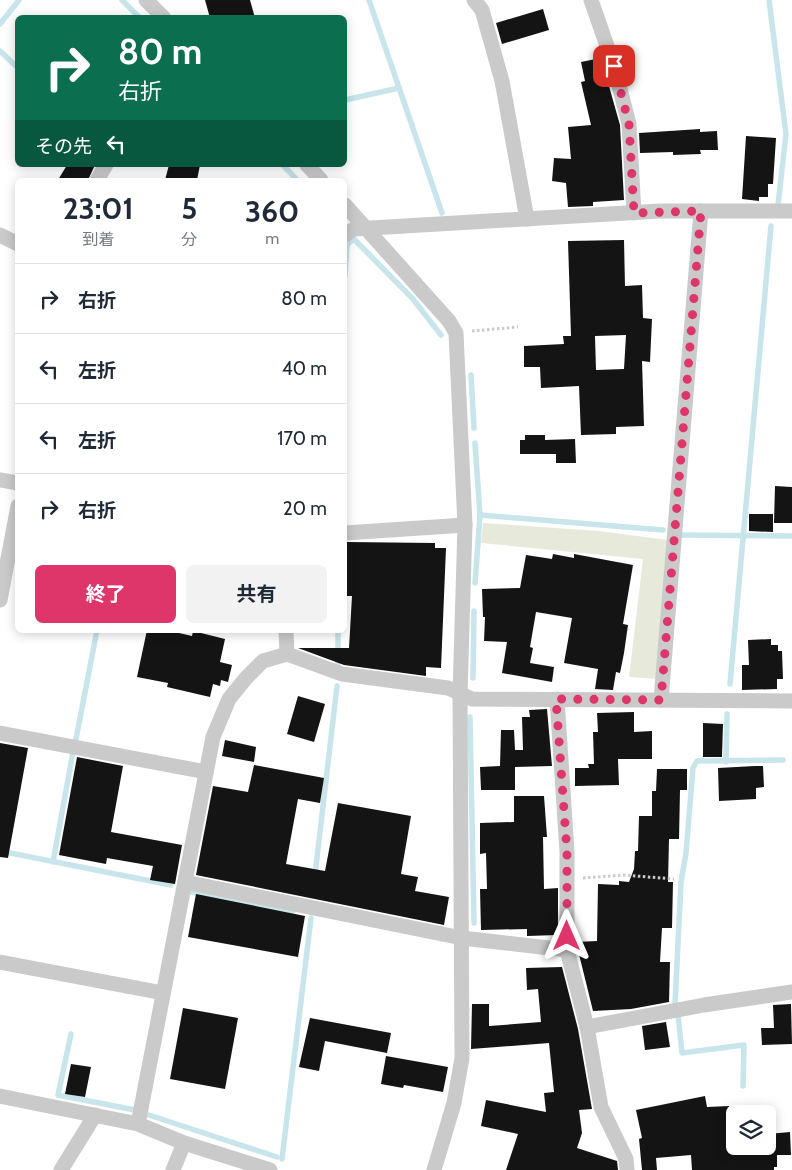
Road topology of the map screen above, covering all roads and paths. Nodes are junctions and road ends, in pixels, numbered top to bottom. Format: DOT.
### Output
graph roads {
  1 [pos="474,0"];
  2 [pos="591,0"];
  3 [pos="149,1"];
  4 [pos="161,15"];
  5 [pos="105,167"];
  6 [pos="308,167"];
  7 [pos="98,178"];
  8 [pos="319,178"];
  9 [pos="347,210"];
  10 [pos="701,211"];
  11 [pos="792,211"];
  12 [pos="634,213"];
  13 [pos="527,219"];
  14 [pos="356,231"];
  15 [pos="0,235"];
  16 [pos="15,242"];
  17 [pos="518,327"];
  18 [pos="456,332"];
  19 [pos="0,480"];
  20 [pos="15,482"];
  21 [pos="15,522"];
  22 [pos="465,525"];
  23 [pos="347,533"];
  24 [pos="0,600"];
  25 [pos="286,633"];
  26 [pos="287,654"];
  27 [pos="460,694"];
  28 [pos="556,699"];
  29 [pos="661,700"];
  30 [pos="792,701"];
  31 [pos="0,733"];
  32 [pos="206,772"];
  33 [pos="567,878"];
  34 [pos="674,879"];
  35 [pos="185,882"];
  36 [pos="462,938"];
  37 [pos="567,950"];
  38 [pos="0,962"];
  39 [pos="792,992"];
  40 [pos="163,993"];
  41 [pos="587,1027"];
  42 [pos="0,1096"];
  43 [pos="95,1116"];
  44 [pos="138,1124"];
  45 [pos="184,1143"];
  46 [pos="61,1170"];
  47 [pos="172,1170"];
  48 [pos="270,1170"];
  49 [pos="434,1170"];
  50 [pos="627,1170"];
  1 -- 13 [label="street"];
  2 -- 12 [label="street"];
  3 -- 4 [label="street"];
  5 -- 7 [label="street"];
  6 -- 8 [label="street"];
  9 -- 14 [label="street"];
  10 -- 11 [label="street"];
  10 -- 12 [label="street"];
  10 -- 29 [label="street"];
  12 -- 13 [label="street"];
  13 -- 14 [label="street"];
  14 -- 18 [label="street"];
  15 -- 16 [label="street"];
  17 -- 18 [label="path"];
  18 -- 22 [label="street"];
  19 -- 20 [label="street"];
  21 -- 24 [label="street"];
  22 -- 23 [label="street"];
  22 -- 27 [label="street"];
  25 -- 26 [label="street"];
  26 -- 27 [label="street"];
  26 -- 32 [label="street"];
  27 -- 28 [label="street"];
  27 -- 36 [label="street"];
  28 -- 29 [label="street"];
  28 -- 33 [label="street"];
  29 -- 30 [label="street"];
  31 -- 32 [label="street"];
  32 -- 35 [label="street"];
  33 -- 34 [label="path"];
  33 -- 37 [label="street"];
  35 -- 36 [label="street"];
  35 -- 40 [label="street"];
  36 -- 37 [label="street"];
  36 -- 49 [label="street"];
  37 -- 41 [label="street"];
  38 -- 40 [label="street"];
  39 -- 41 [label="street"];
  40 -- 44 [label="street"];
  41 -- 50 [label="street"];
  42 -- 43 [label="street"];
  43 -- 44 [label="street"];
  43 -- 46 [label="street"];
  44 -- 45 [label="street"];
  45 -- 47 [label="street"];
  45 -- 48 [label="street"];
}
